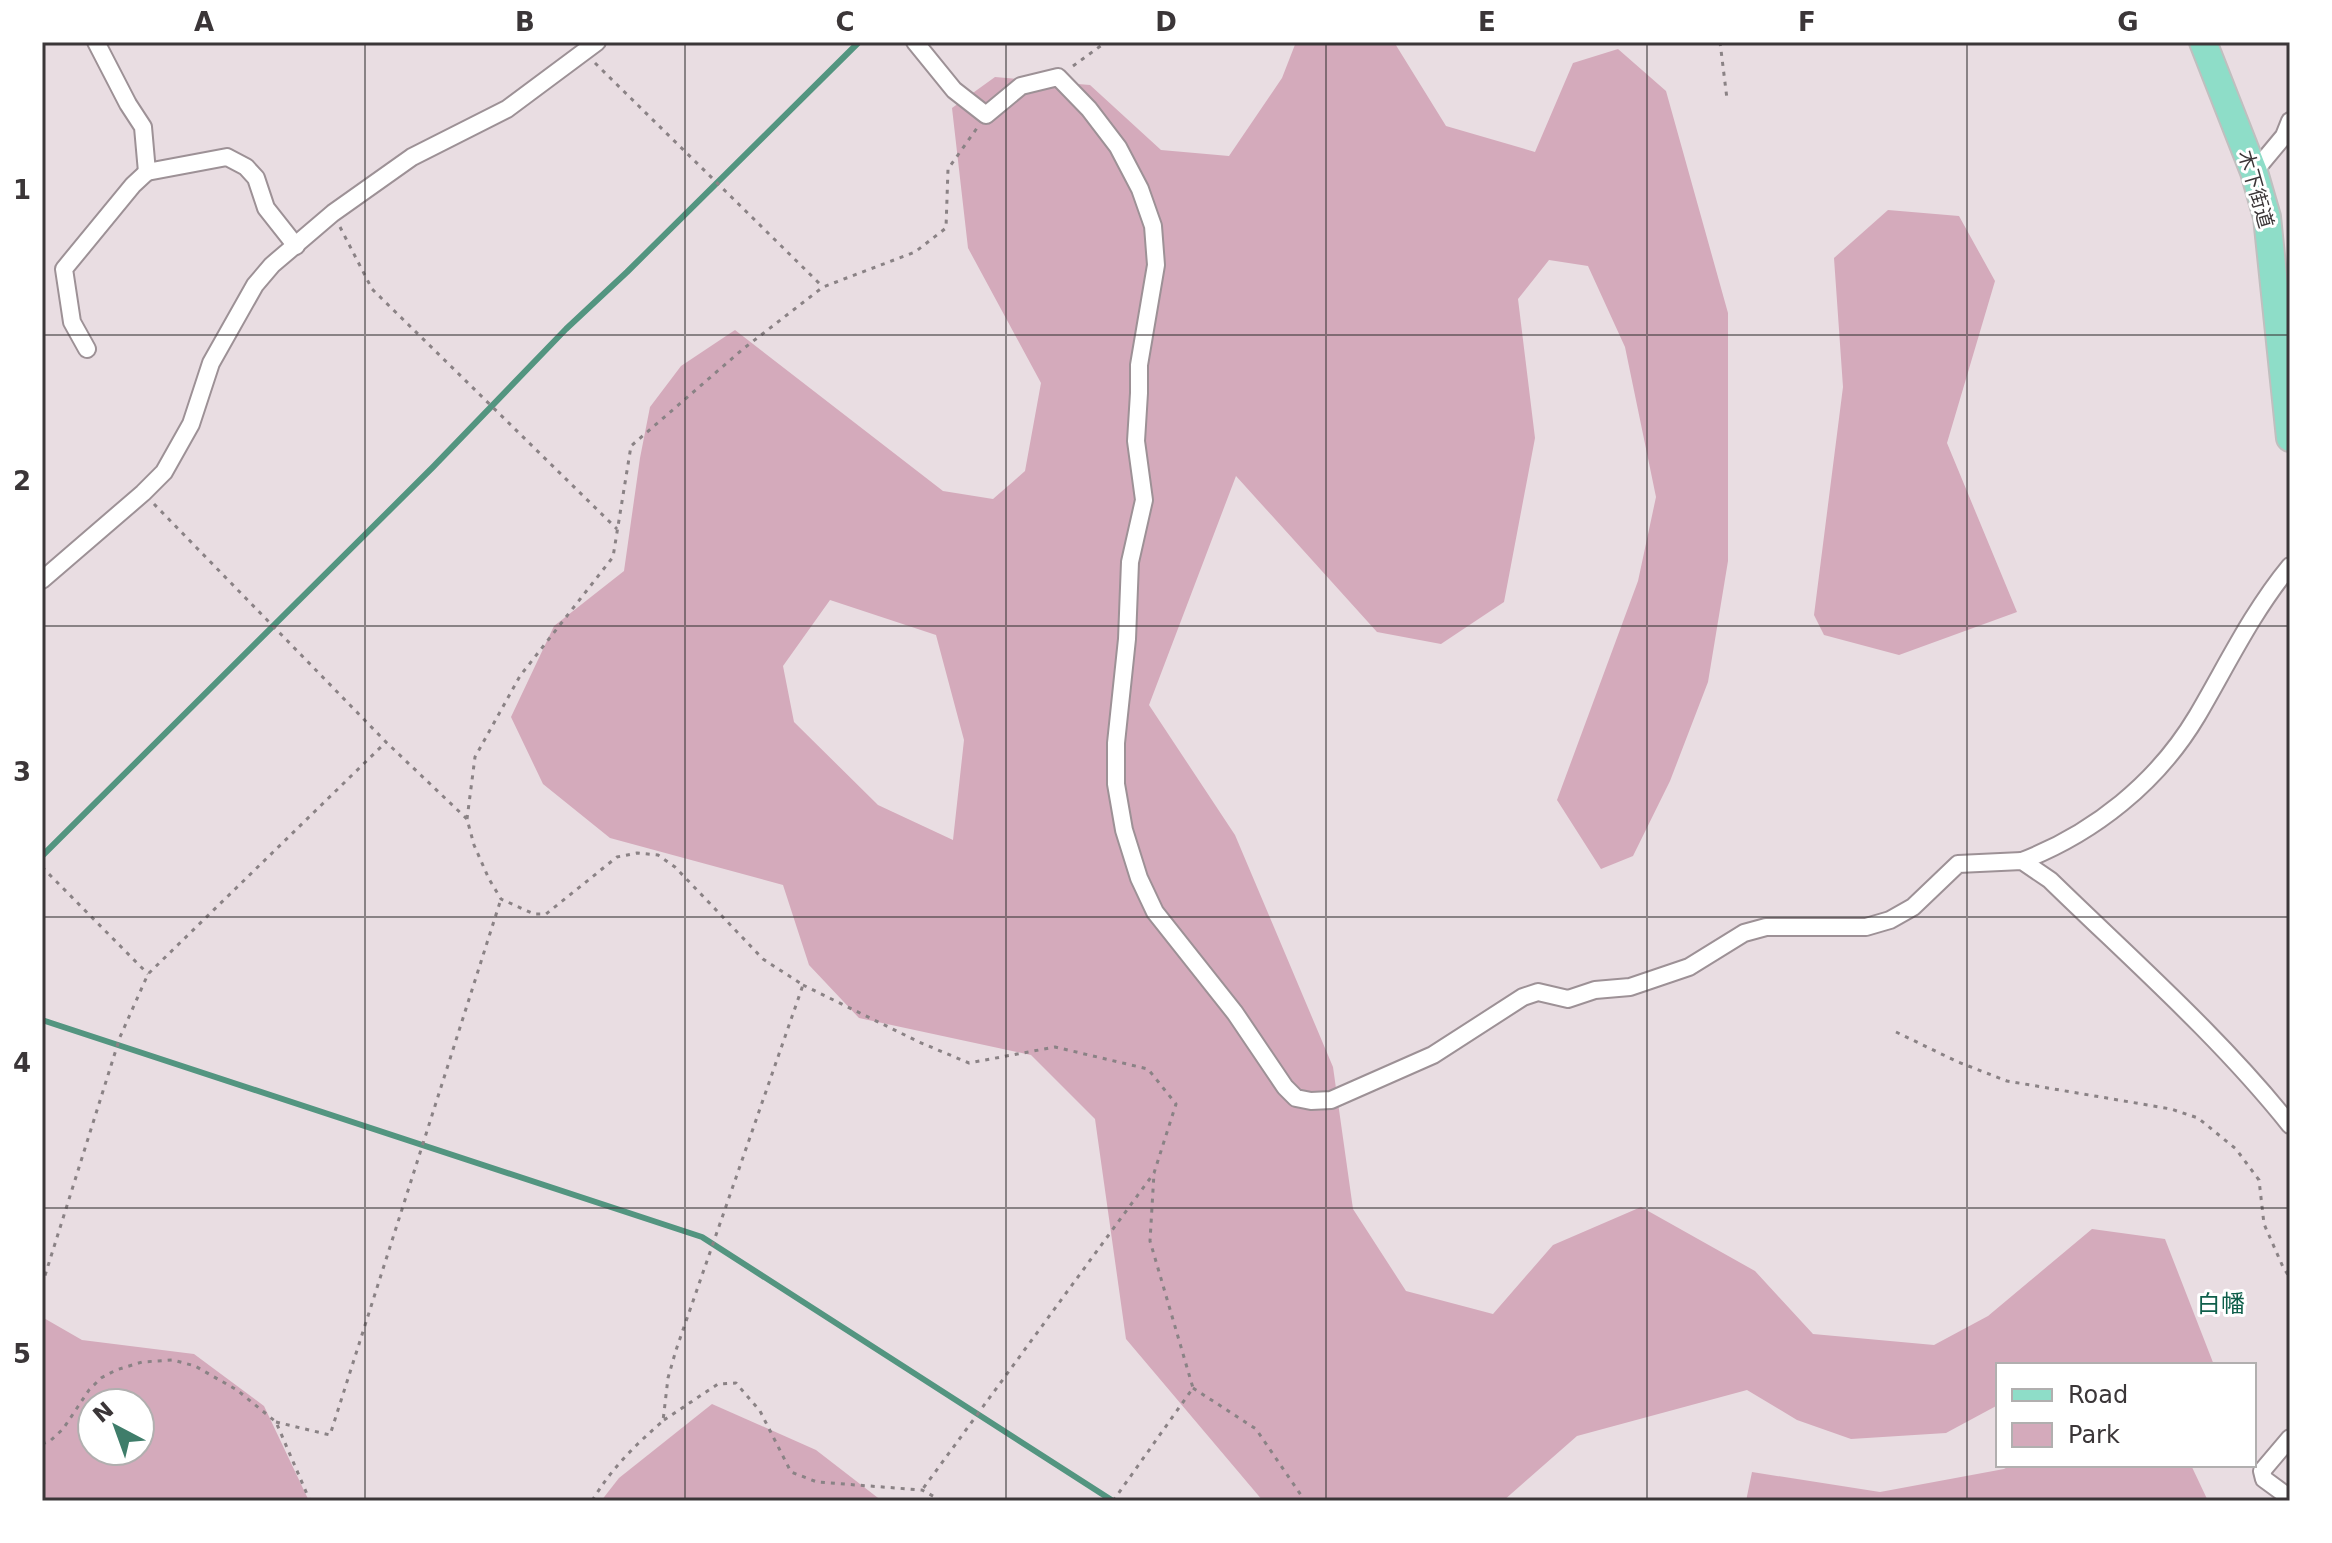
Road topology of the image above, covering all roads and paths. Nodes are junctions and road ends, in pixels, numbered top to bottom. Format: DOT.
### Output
graph roads {
  1 [pos="96,42"];
  2 [pos="915,42"];
  3 [pos="1106,42"];
  4 [pos="1720,42"];
  5 [pos="2203,42"];
  6 [pos="590,47"];
  7 [pos="1058,77"];
  8 [pos="1727,99"];
  9 [pos="986,115"];
  10 [pos="2288,131"];
  11 [pos="147,172"];
  12 [pos="2254,172"];
  13 [pos="333,213"];
  14 [pos="296,246"];
  15 [pos="823,287"];
  16 [pos="87,349"];
  17 [pos="2290,438"];
  18 [pos="143,493"];
  19 [pos="618,529"];
  20 [pos="2290,566"];
  21 [pos="42,580"];
  22 [pos="386,742"];
  23 [pos="467,819"];
  24 [pos="2022,861"];
  25 [pos="42,867"];
  26 [pos="501,899"];
  27 [pos="148,974"];
  28 [pos="803,985"];
  29 [pos="1896,1032"];
  30 [pos="2290,1125"];
  31 [pos="1154,1173"];
  32 [pos="2290,1278"];
  33 [pos="42,1285"];
  34 [pos="1193,1388"];
  35 [pos="663,1421"];
  36 [pos="276,1422"];
  37 [pos="2290,1438"];
  38 [pos="42,1444"];
  39 [pos="922,1490"];
  40 [pos="2290,1498"];
  41 [pos="310,1501"];
  42 [pos="592,1501"];
  43 [pos="942,1501"];
  44 [pos="1113,1501"];
  45 [pos="1305,1501"];
  1 -- 11 [label="street"];
  2 -- 9 [label="street"];
  3 -- 7 [label="path"];
  4 -- 8 [label="path"];
  5 -- 12 [label="main road, 木下街道"];
  6 -- 13 [label="street"];
  6 -- 15 [label="path"];
  7 -- 9 [label="street"];
  7 -- 24 [label="street"];
  9 -- 15 [label="path"];
  10 -- 12 [label="street"];
  11 -- 14 [label="street"];
  11 -- 16 [label="street"];
  12 -- 17 [label="main road, 木下街道"];
  13 -- 14 [label="street"];
  13 -- 19 [label="path"];
  14 -- 18 [label="street"];
  15 -- 19 [label="path"];
  18 -- 21 [label="street"];
  18 -- 22 [label="path"];
  19 -- 23 [label="path"];
  20 -- 24 [label="street"];
  22 -- 23 [label="path"];
  22 -- 27 [label="path"];
  23 -- 26 [label="path"];
  24 -- 30 [label="street"];
  25 -- 27 [label="path"];
  26 -- 28 [label="path"];
  26 -- 36 [label="path"];
  27 -- 33 [label="path"];
  28 -- 31 [label="path"];
  28 -- 35 [label="path"];
  29 -- 32 [label="path"];
  31 -- 34 [label="path"];
  31 -- 39 [label="path"];
  34 -- 44 [label="path"];
  34 -- 45 [label="path"];
  35 -- 39 [label="path"];
  35 -- 42 [label="path"];
  36 -- 38 [label="path"];
  36 -- 41 [label="path"];
  37 -- 40 [label="street"];
  39 -- 43 [label="path"];
}
